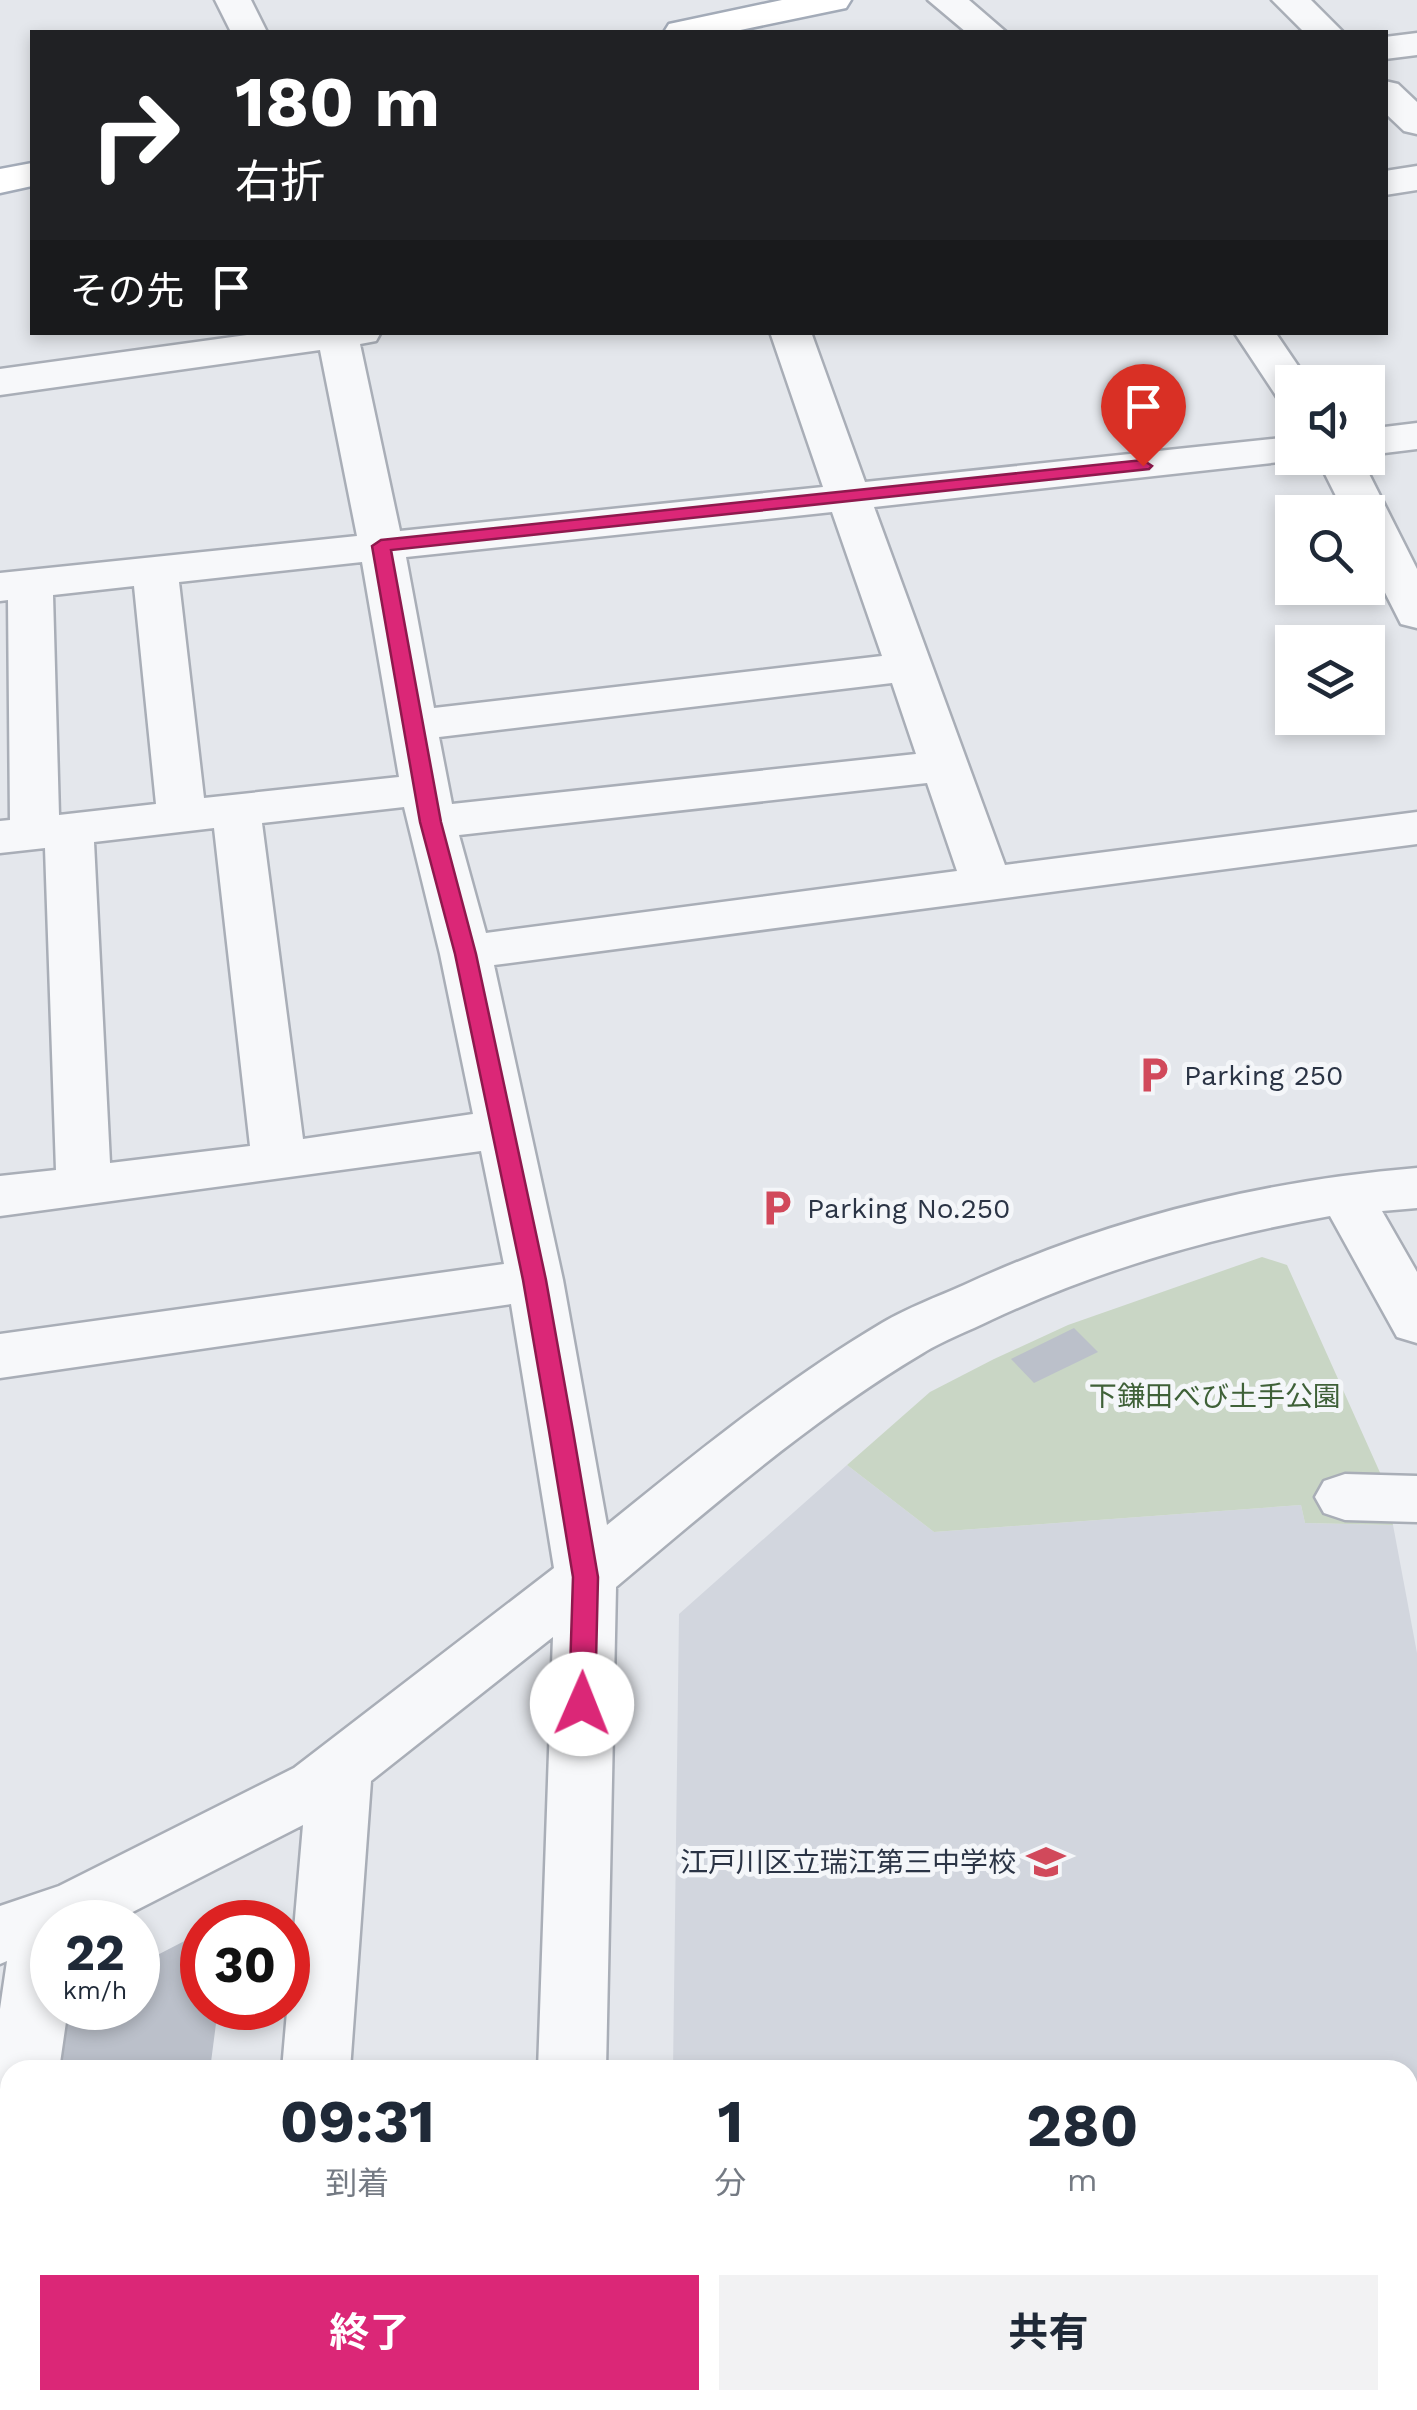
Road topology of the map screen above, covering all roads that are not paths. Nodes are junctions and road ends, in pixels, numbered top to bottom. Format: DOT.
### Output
graph roads {
  1 [pos="233,0"];
  2 [pos="834,0"];
  3 [pos="946,0"];
  4 [pos="1290,0"];
  5 [pos="248,30"];
  6 [pos="692,30"];
  7 [pos="985,30"];
  8 [pos="1318,30"];
  9 [pos="1417,44"];
  10 [pos="1388,48"];
  11 [pos="1388,95"];
  12 [pos="1417,123"];
  13 [pos="30,175"];
  14 [pos="1417,178"];
  15 [pos="0,181"];
  16 [pos="1388,183"];
  17 [pos="339,335"];
  18 [pos="346,335"];
  19 [pos="791,335"];
  20 [pos="1256,335"];
  21 [pos="1276,365"];
  22 [pos="0,382"];
  23 [pos="1417,436"];
  24 [pos="1385,440"];
  25 [pos="1275,452"];
  26 [pos="848,496"];
  27 [pos="381,546"];
  28 [pos="1385,550"];
  29 [pos="155,571"];
  30 [pos="15,586"];
  31 [pos="1417,614"];
  32 [pos="909,667"];
  33 [pos="415,724"];
  34 [pos="944,766"];
  35 [pos="428,806"];
  36 [pos="236,811"];
  37 [pos="182,817"];
  38 [pos="1417,828"];
  39 [pos="35,833"];
  40 [pos="986,885"];
  41 [pos="466,954"];
  42 [pos="503,1129"];
  43 [pos="279,1162"];
  44 [pos="84,1185"];
  45 [pos="1417,1188"];
  46 [pos="1345,1194"];
  47 [pos="0,1196"];
  48 [pos="535,1280"];
  49 [pos="1417,1322"];
  50 [pos="0,1356"];
  51 [pos="1345,1497"];
  52 [pos="1417,1499"];
  53 [pos="586,1577"];
  54 [pos="340,1768"];
  55 [pos="23,1927"];
  56 [pos="25,2060"];
  57 [pos="317,2060"];
  58 [pos="572,2060"];
  1 -- 5 [label="street"];
  2 -- 6 [label="main road"];
  3 -- 7 [label="street"];
  4 -- 8 [label="street"];
  9 -- 10 [label="street"];
  11 -- 12 [label="street"];
  13 -- 15 [label="main road"];
  14 -- 16 [label="street"];
  17 -- 22 [label="street"];
  18 -- 27 [label="street"];
  19 -- 26 [label="street"];
  20 -- 21 [label="street"];
  23 -- 24 [label="street"];
  25 -- 26 [label="street"];
  26 -- 27 [label="street"];
  26 -- 32 [label="street"];
  27 -- 29 [label="street"];
  27 -- 33 [label="street"];
  28 -- 31 [label="street"];
  29 -- 30 [label="street"];
  29 -- 37 [label="street"];
  30 -- 39 [label="street"];
  32 -- 33 [label="street"];
  32 -- 34 [label="street"];
  33 -- 35 [label="street"];
  34 -- 35 [label="street"];
  34 -- 40 [label="street"];
  35 -- 36 [label="street"];
  35 -- 41 [label="street"];
  36 -- 37 [label="street"];
  36 -- 43 [label="street"];
  37 -- 39 [label="street"];
  38 -- 40 [label="street"];
  39 -- 44 [label="street"];
  40 -- 41 [label="street"];
  41 -- 42 [label="street"];
  42 -- 43 [label="street"];
  42 -- 48 [label="street"];
  43 -- 44 [label="street"];
  44 -- 47 [label="street"];
  45 -- 46 [label="street"];
  46 -- 49 [label="street"];
  46 -- 53 [label="street"];
  48 -- 50 [label="street"];
  48 -- 53 [label="street"];
  51 -- 52 [label="street"];
  53 -- 54 [label="street"];
  53 -- 58 [label="street"];
  54 -- 55 [label="street"];
  54 -- 57 [label="street"];
  55 -- 56 [label="street"];
}
